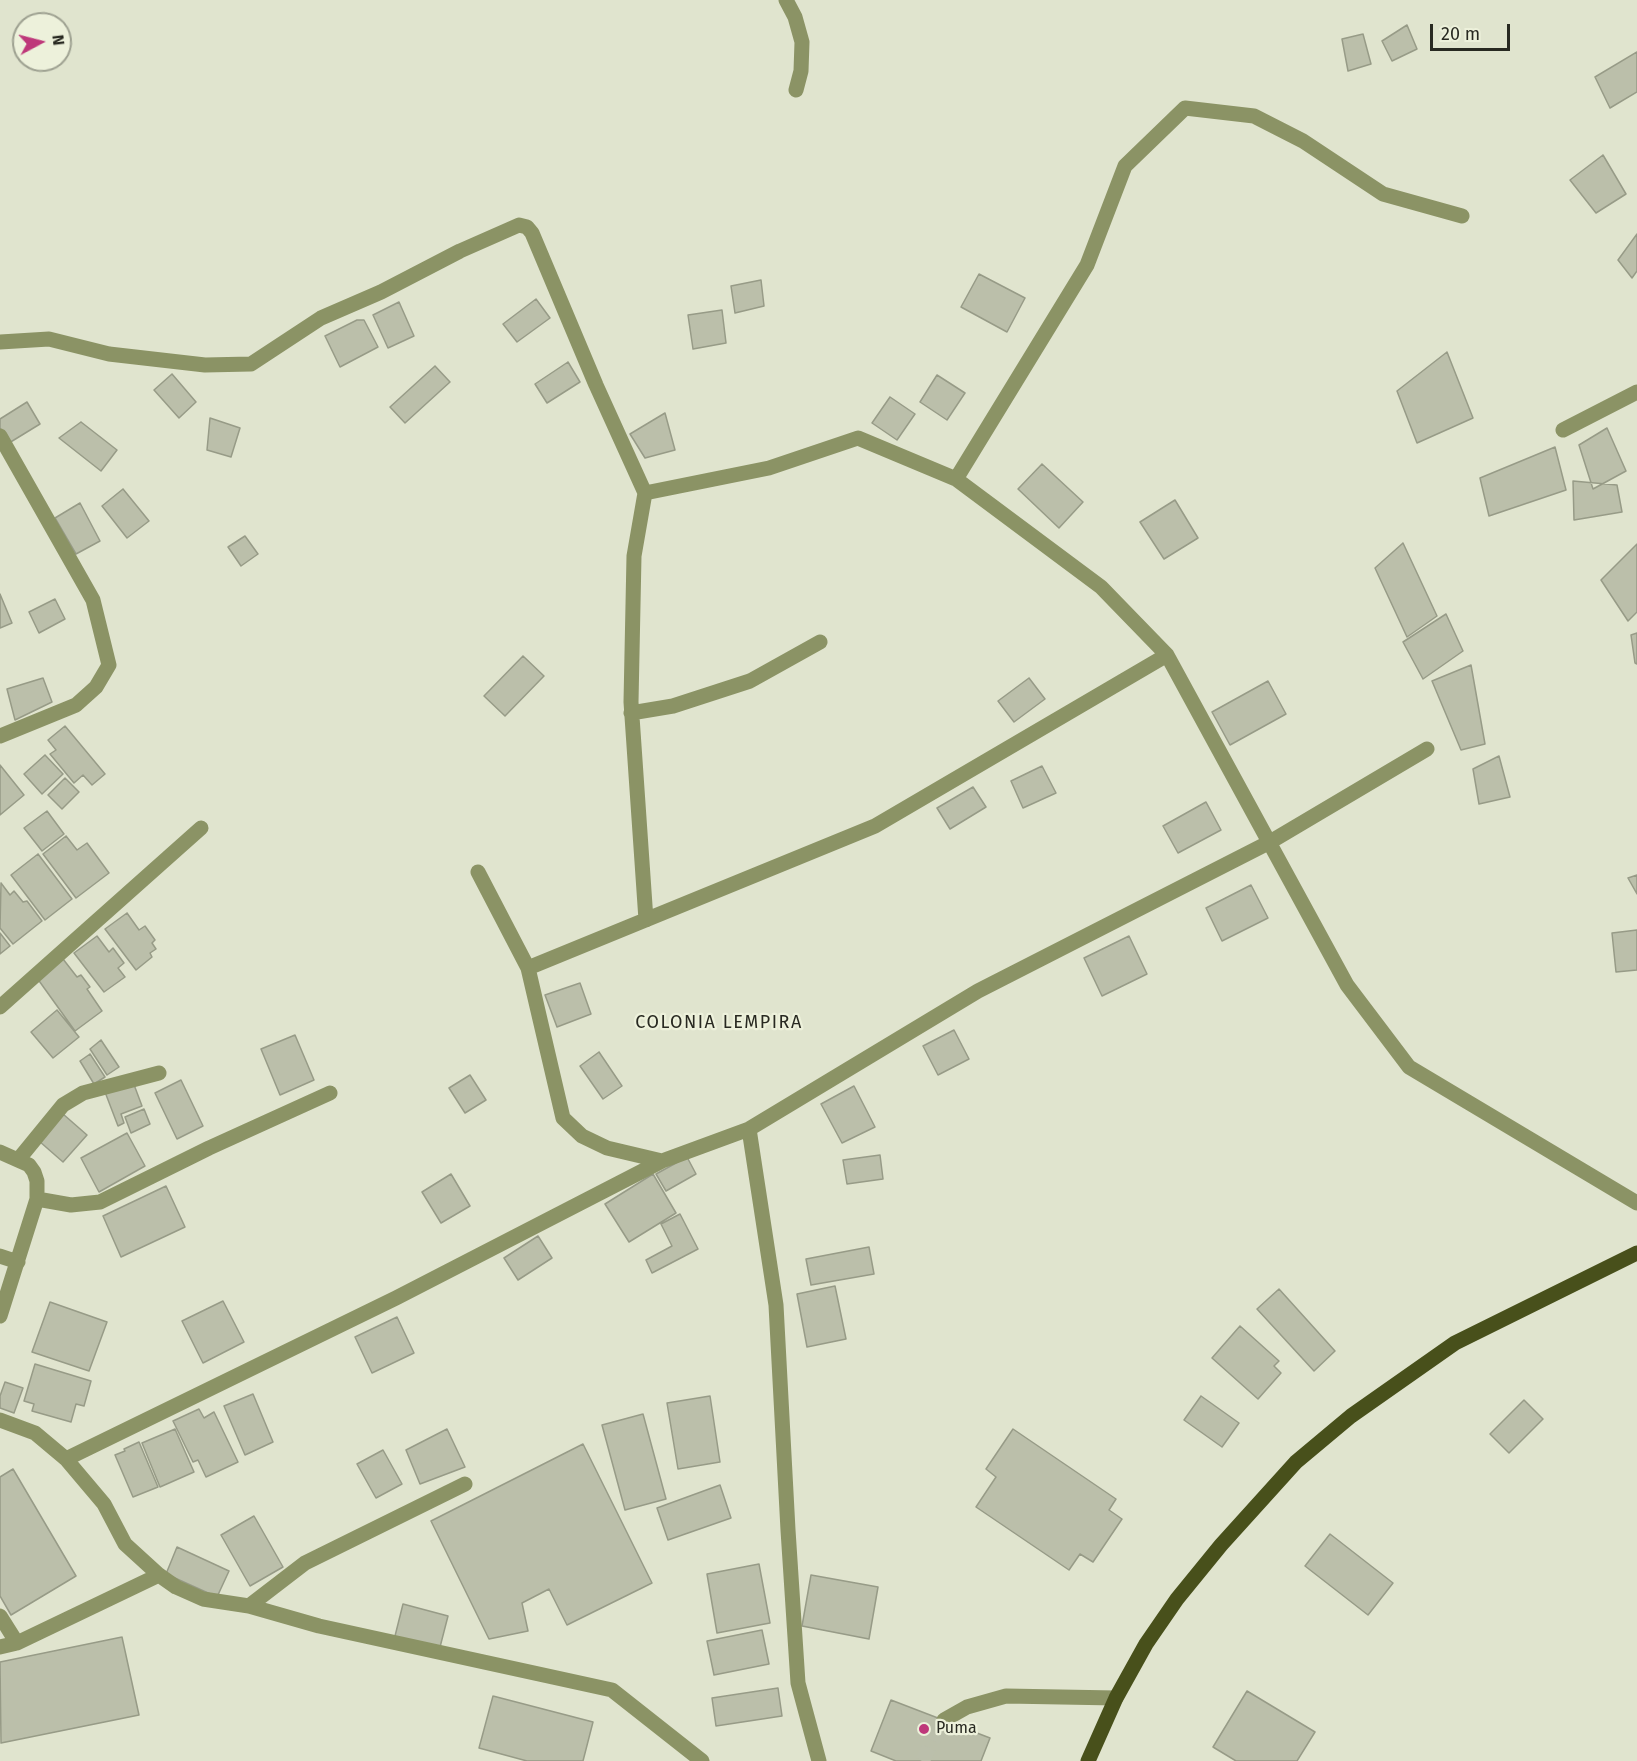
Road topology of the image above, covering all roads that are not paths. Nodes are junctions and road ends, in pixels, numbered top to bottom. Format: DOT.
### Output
graph roads {
  1 [pos="786,0"];
  2 [pos="796,90"];
  3 [pos="1462,216"];
  4 [pos="0,342"];
  5 [pos="1637,392"];
  6 [pos="1563,430"];
  7 [pos="0,436"];
  8 [pos="956,478"];
  9 [pos="645,493"];
  10 [pos="820,642"];
  11 [pos="1167,655"];
  12 [pos="632,713"];
  13 [pos="0,736"];
  14 [pos="1427,748"];
  15 [pos="201,828"];
  16 [pos="1270,842"];
  17 [pos="478,872"];
  18 [pos="646,920"];
  19 [pos="528,968"];
  20 [pos="0,1007"];
  21 [pos="159,1073"];
  22 [pos="330,1093"];
  23 [pos="749,1129"];
  24 [pos="0,1152"];
  25 [pos="18,1160"];
  26 [pos="662,1161"];
  27 [pos="37,1199"];
  28 [pos="1637,1203"];
  29 [pos="1637,1253"];
  30 [pos="0,1256"];
  31 [pos="18,1262"];
  32 [pos="0,1316"];
  33 [pos="0,1419"];
  34 [pos="66,1459"];
  35 [pos="465,1484"];
  36 [pos="159,1575"];
  37 [pos="249,1606"];
  38 [pos="0,1616"];
  39 [pos="17,1643"];
  40 [pos="0,1647"];
  41 [pos="1116,1698"];
  42 [pos="944,1720"];
  43 [pos="702,1761"];
  44 [pos="819,1761"];
  45 [pos="1088,1761"];
  1 -- 2 [label="street"];
  3 -- 8 [label="street"];
  4 -- 9 [label="street"];
  5 -- 6 [label="street"];
  7 -- 13 [label="street"];
  8 -- 9 [label="street"];
  8 -- 11 [label="street"];
  9 -- 12 [label="street"];
  10 -- 12 [label="street"];
  11 -- 16 [label="street"];
  11 -- 18 [label="street"];
  12 -- 18 [label="street"];
  14 -- 16 [label="street"];
  15 -- 20 [label="street"];
  16 -- 23 [label="street"];
  16 -- 28 [label="street"];
  17 -- 19 [label="street"];
  18 -- 19 [label="street"];
  19 -- 26 [label="street"];
  21 -- 25 [label="street"];
  22 -- 27 [label="street"];
  23 -- 26 [label="street"];
  23 -- 44 [label="street"];
  24 -- 25 [label="street"];
  25 -- 27 [label="street"];
  26 -- 34 [label="street"];
  27 -- 31 [label="street"];
  29 -- 41 [label="main road"];
  30 -- 31 [label="street"];
  31 -- 32 [label="street"];
  33 -- 34 [label="street"];
  34 -- 36 [label="street"];
  35 -- 37 [label="street"];
  36 -- 37 [label="street"];
  36 -- 39 [label="street"];
  37 -- 43 [label="street"];
  38 -- 39 [label="street"];
  39 -- 40 [label="street"];
  41 -- 42 [label="street"];
  41 -- 45 [label="main road"];
}
